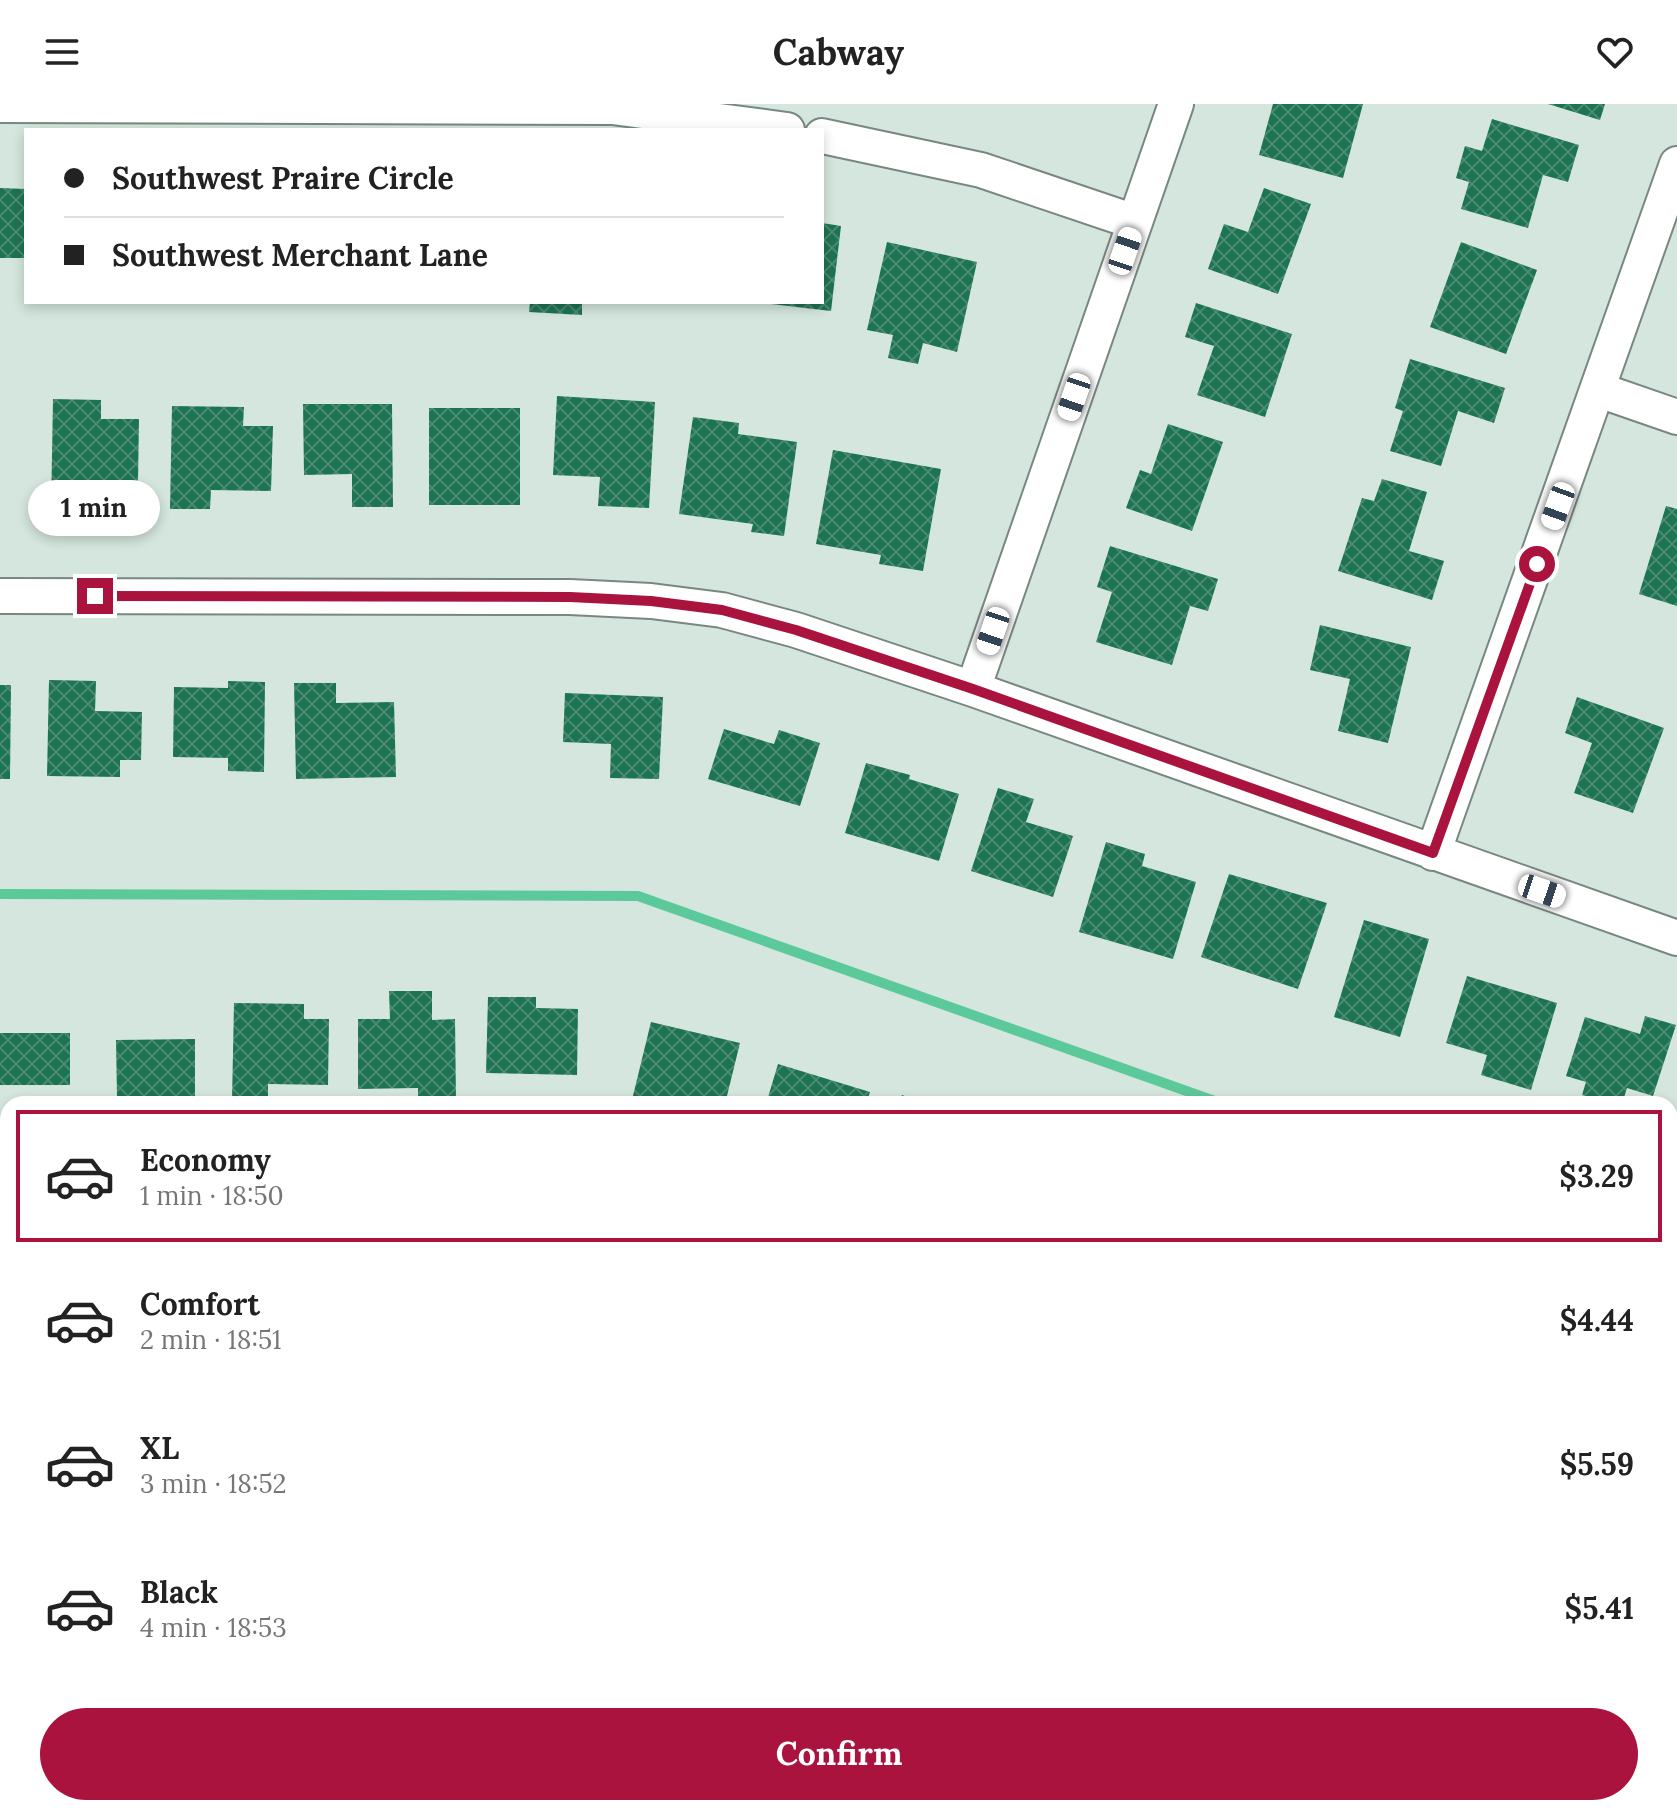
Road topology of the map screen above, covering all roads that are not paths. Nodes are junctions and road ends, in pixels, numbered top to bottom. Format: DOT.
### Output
graph roads {
  1 [pos="1176,104"];
  2 [pos="0,105"];
  3 [pos="772,128"];
  4 [pos="824,136"];
  5 [pos="1677,164"];
  6 [pos="1135,222"];
  7 [pos="1599,390"];
  8 [pos="1677,417"];
  9 [pos="0,596"];
  10 [pos="973,689"];
  11 [pos="1433,853"];
  12 [pos="1677,938"];
  1 -- 6 [label="street"];
  2 -- 3 [label="street"];
  4 -- 6 [label="street"];
  5 -- 7 [label="street"];
  6 -- 10 [label="street"];
  7 -- 8 [label="street"];
  7 -- 11 [label="street"];
  9 -- 10 [label="street"];
  10 -- 11 [label="street"];
  11 -- 12 [label="street"];
}
